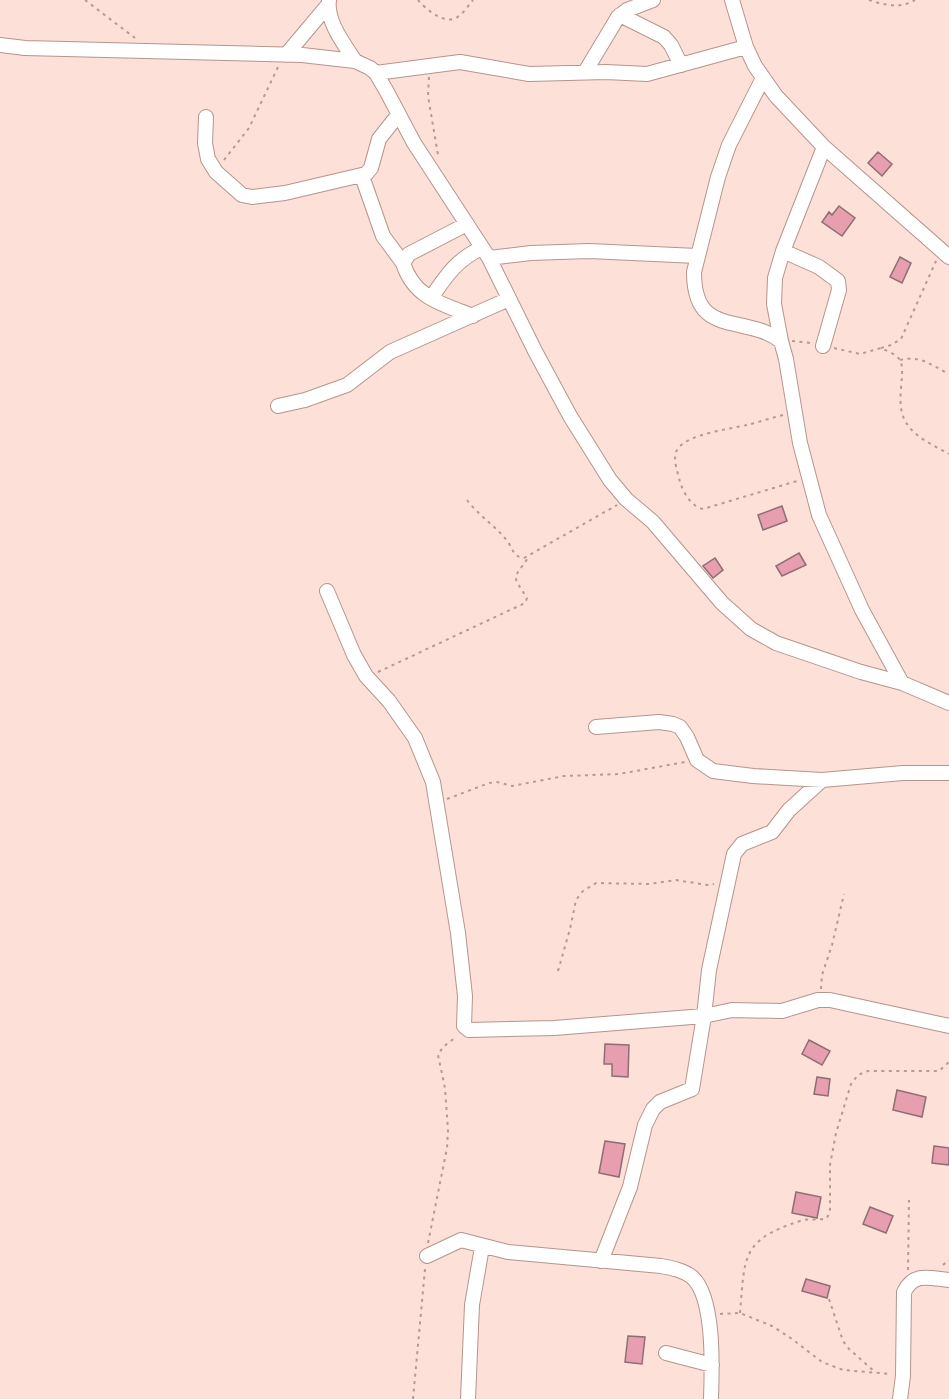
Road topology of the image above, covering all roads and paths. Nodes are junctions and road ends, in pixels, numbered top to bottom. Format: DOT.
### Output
graph roads {
  1 [pos="85,0"];
  2 [pos="418,0"];
  3 [pos="473,0"];
  4 [pos="653,0"];
  5 [pos="732,0"];
  6 [pos="869,0"];
  7 [pos="915,0"];
  8 [pos="329,3"];
  9 [pos="621,15"];
  10 [pos="0,45"];
  11 [pos="746,47"];
  12 [pos="150,51"];
  13 [pos="286,55"];
  14 [pos="355,61"];
  15 [pos="433,64"];
  16 [pos="681,65"];
  17 [pos="585,72"];
  18 [pos="376,73"];
  19 [pos="763,78"];
  20 [pos="398,115"];
  21 [pos="206,117"];
  22 [pos="824,147"];
  23 [pos="212,168"];
  24 [pos="362,176"];
  25 [pos="438,178"];
  26 [pos="467,224"];
  27 [pos="783,251"];
  28 [pos="486,253"];
  29 [pos="945,253"];
  30 [pos="697,256"];
  31 [pos="403,263"];
  32 [pos="431,298"];
  33 [pos="509,299"];
  34 [pos="473,316"];
  35 [pos="781,341"];
  36 [pos="823,346"];
  37 [pos="880,348"];
  38 [pos="900,360"];
  39 [pos="949,374"];
  40 [pos="278,406"];
  41 [pos="795,412"];
  42 [pos="949,453"];
  43 [pos="809,477"];
  44 [pos="626,499"];
  45 [pos="467,500"];
  46 [pos="528,558"];
  47 [pos="327,591"];
  48 [pos="366,676"];
  49 [pos="902,683"];
  50 [pos="949,703"];
  51 [pos="597,727"];
  52 [pos="697,760"];
  53 [pos="949,773"];
  54 [pos="822,780"];
  55 [pos="436,804"];
  56 [pos="729,881"];
  57 [pos="844,894"];
  58 [pos="558,971"];
  59 [pos="830,1000"];
  60 [pos="704,1016"];
  61 [pos="949,1026"];
  62 [pos="469,1030"];
  63 [pos="949,1062"];
  64 [pos="909,1200"];
  65 [pos="482,1247"];
  66 [pos="426,1256"];
  67 [pos="601,1261"];
  68 [pos="949,1280"];
  69 [pos="909,1282"];
  70 [pos="829,1299"];
  71 [pos="740,1313"];
  72 [pos="709,1315"];
  73 [pos="666,1353"];
  74 [pos="712,1365"];
  75 [pos="875,1372"];
  76 [pos="903,1376"];
  77 [pos="413,1399"];
  78 [pos="468,1399"];
  79 [pos="711,1399"];
  80 [pos="900,1399"];
  1 -- 12 [label="path"];
  2 -- 3 [label="path"];
  4 -- 9 [label="street"];
  5 -- 11 [label="street"];
  6 -- 7 [label="path"];
  8 -- 13 [label="street"];
  8 -- 14 [label="street"];
  9 -- 16 [label="street"];
  9 -- 17 [label="street"];
  10 -- 12 [label="street"];
  11 -- 16 [label="street"];
  11 -- 19 [label="street"];
  12 -- 13 [label="street"];
  13 -- 14 [label="street"];
  13 -- 23 [label="path"];
  14 -- 18 [label="street"];
  15 -- 17 [label="street"];
  15 -- 18 [label="street"];
  15 -- 25 [label="path"];
  16 -- 17 [label="street"];
  18 -- 20 [label="street"];
  19 -- 22 [label="street"];
  19 -- 30 [label="street"];
  20 -- 24 [label="street"];
  20 -- 25 [label="street"];
  21 -- 23 [label="street"];
  22 -- 27 [label="street"];
  22 -- 29 [label="street"];
  23 -- 24 [label="street"];
  24 -- 31 [label="street"];
  25 -- 26 [label="street"];
  26 -- 28 [label="street"];
  26 -- 31 [label="street"];
  27 -- 35 [label="street"];
  27 -- 36 [label="street"];
  28 -- 30 [label="street"];
  28 -- 32 [label="street"];
  28 -- 33 [label="street"];
  29 -- 37 [label="path"];
  30 -- 35 [label="street"];
  31 -- 32 [label="street"];
  32 -- 34 [label="street"];
  33 -- 34 [label="street"];
  33 -- 44 [label="street"];
  34 -- 40 [label="street"];
  35 -- 36 [label="path"];
  35 -- 41 [label="street"];
  36 -- 37 [label="path"];
  37 -- 38 [label="path"];
  38 -- 39 [label="path"];
  38 -- 42 [label="path"];
  41 -- 43 [label="street"];
  41 -- 43 [label="path"];
  43 -- 49 [label="street"];
  44 -- 46 [label="path"];
  44 -- 49 [label="street"];
  45 -- 46 [label="path"];
  46 -- 48 [label="path"];
  47 -- 48 [label="street"];
  48 -- 55 [label="street"];
  49 -- 50 [label="street"];
  51 -- 52 [label="street"];
  52 -- 54 [label="street"];
  52 -- 55 [label="path"];
  53 -- 54 [label="street"];
  54 -- 56 [label="street"];
  55 -- 62 [label="street"];
  56 -- 58 [label="path"];
  56 -- 60 [label="street"];
  57 -- 59 [label="path"];
  59 -- 60 [label="street"];
  59 -- 61 [label="street"];
  60 -- 62 [label="street"];
  60 -- 67 [label="street"];
  62 -- 66 [label="path"];
  63 -- 71 [label="path"];
  64 -- 69 [label="path"];
  65 -- 66 [label="street"];
  65 -- 67 [label="street"];
  65 -- 78 [label="street"];
  66 -- 77 [label="path"];
  67 -- 72 [label="street"];
  68 -- 69 [label="street"];
  69 -- 76 [label="street"];
  70 -- 75 [label="path"];
  71 -- 72 [label="path"];
  71 -- 75 [label="path"];
  72 -- 74 [label="street"];
  73 -- 74 [label="street"];
  74 -- 79 [label="street"];
  75 -- 76 [label="path"];
  76 -- 80 [label="street"];
}
